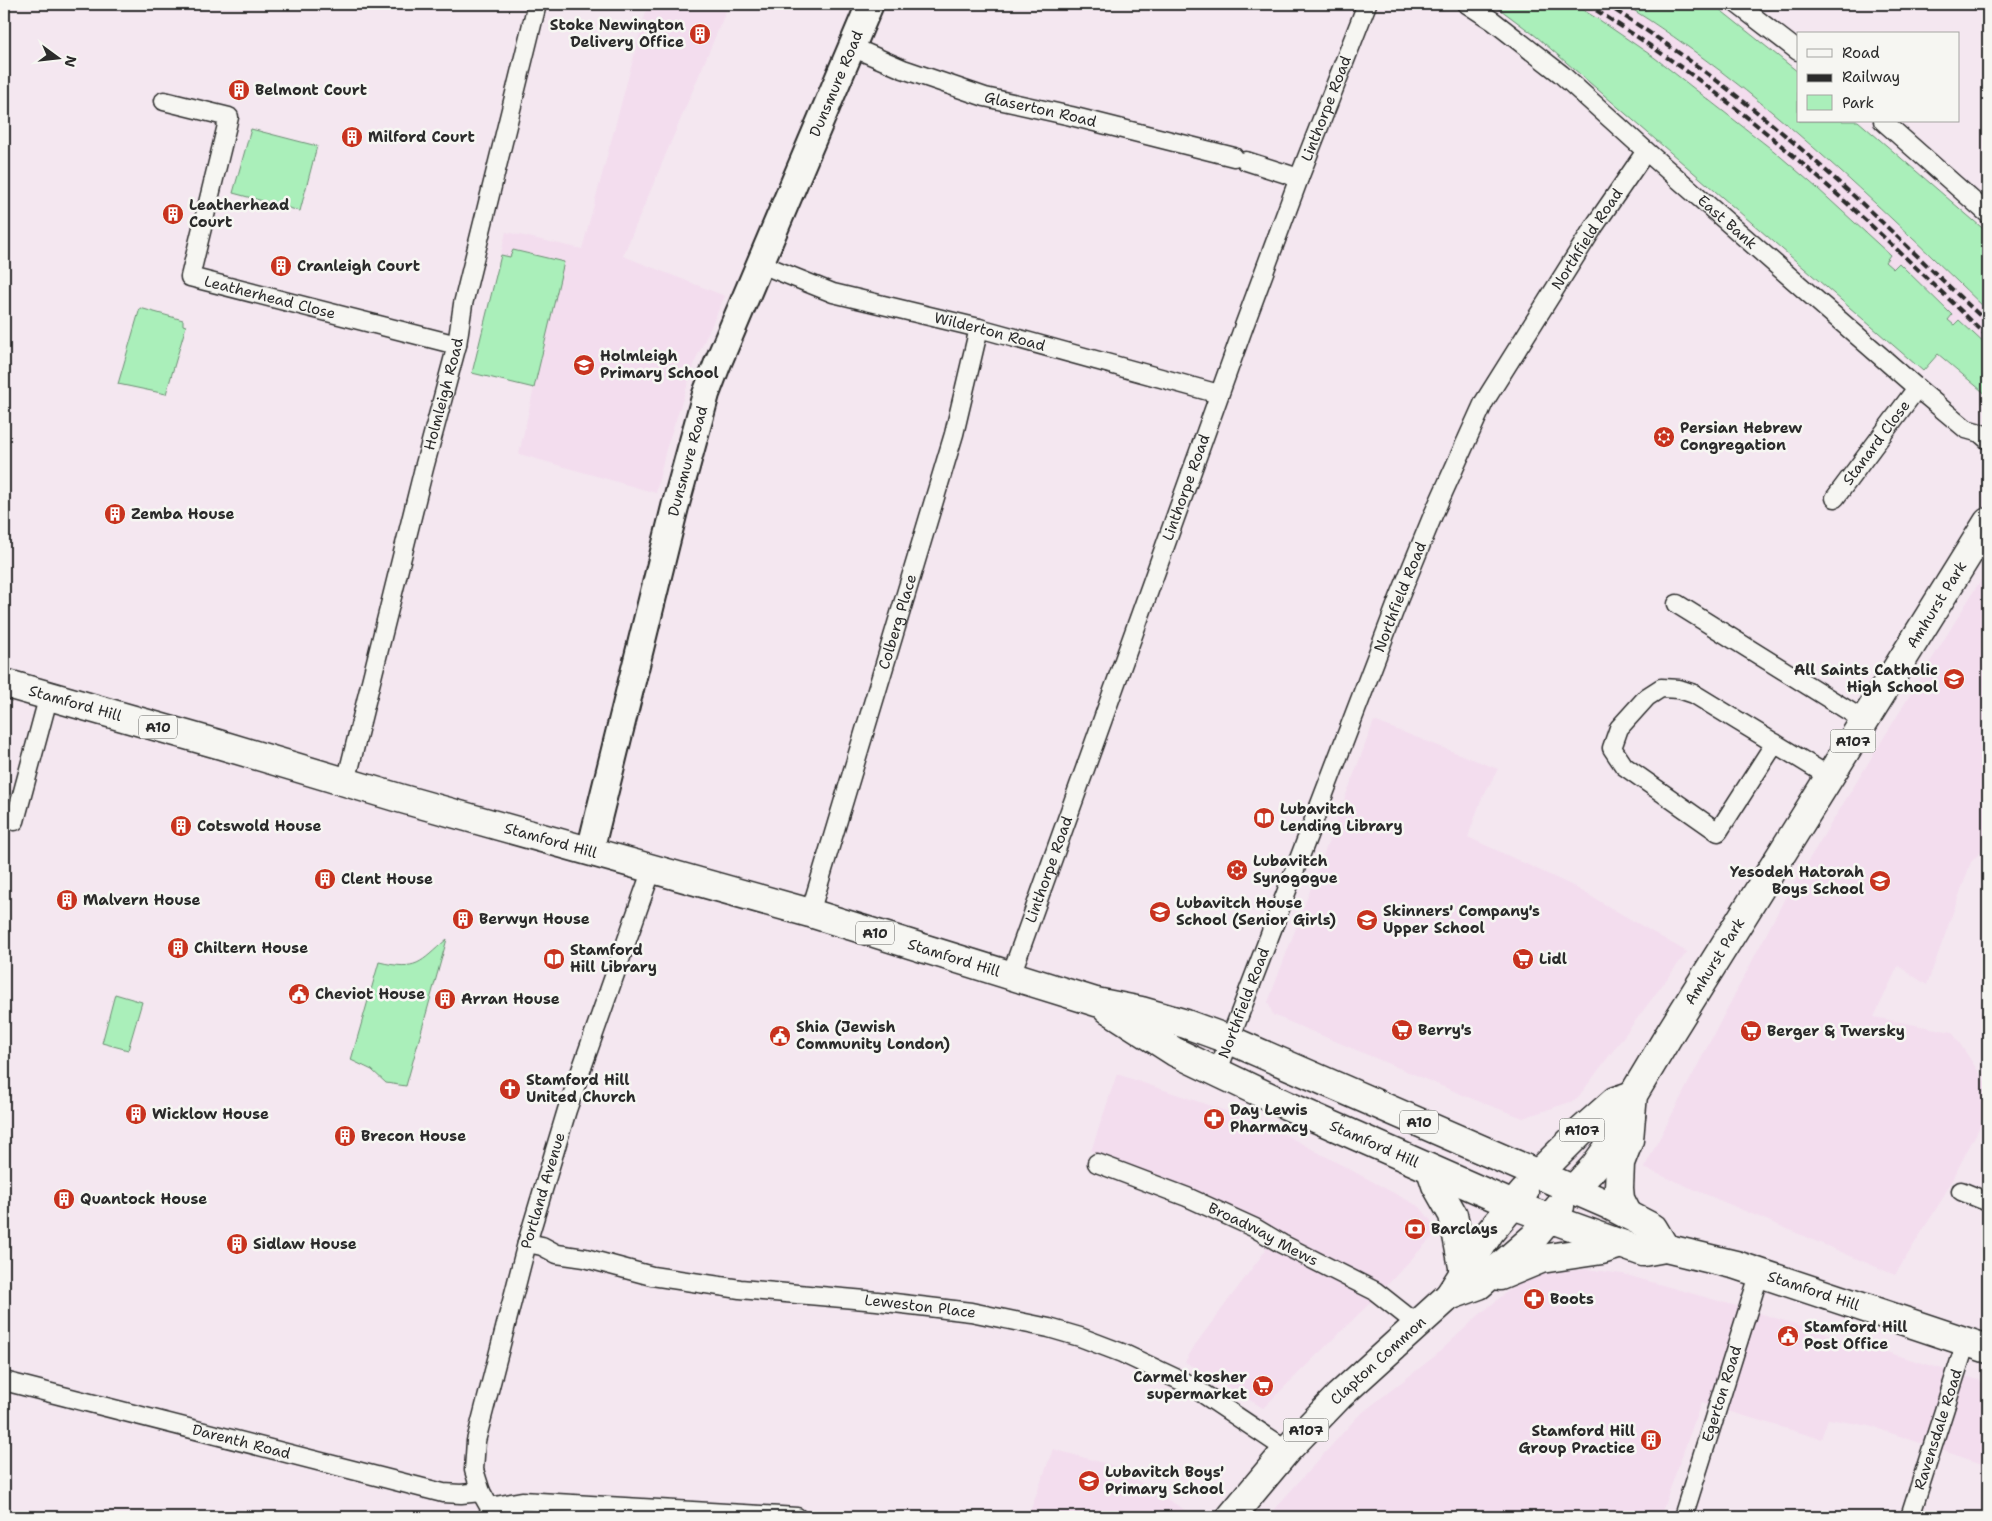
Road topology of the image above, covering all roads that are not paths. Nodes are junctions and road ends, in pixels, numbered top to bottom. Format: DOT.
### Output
graph roads {
  1 [pos="536,4"];
  2 [pos="870,4"];
  3 [pos="1367,4"];
  4 [pos="1467,4"];
  5 [pos="1737,4"];
  6 [pos="852,47"];
  7 [pos="1797,50"];
  8 [pos="164,101"];
  9 [pos="1884,122"];
  10 [pos="1646,151"];
  11 [pos="1299,178"];
  12 [pos="1988,214"];
  13 [pos="761,264"];
  14 [pos="979,328"];
  15 [pos="456,345"];
  16 [pos="1916,388"];
  17 [pos="1219,394"];
  18 [pos="1988,440"];
  19 [pos="1834,498"];
  20 [pos="1988,522"];
  21 [pos="1677,604"];
  22 [pos="4,683"];
  23 [pos="49,695"];
  24 [pos="1865,720"];
  25 [pos="1775,743"];
  26 [pos="1830,777"];
  27 [pos="346,782"];
  28 [pos="15,821"];
  29 [pos="590,851"];
  30 [pos="652,869"];
  31 [pos="810,913"];
  32 [pos="1011,975"];
  33 [pos="1096,1002"];
  34 [pos="1230,1040"];
  35 [pos="1217,1073"];
  36 [pos="1333,1084"];
  37 [pos="1632,1105"];
  38 [pos="1317,1119"];
  39 [pos="1097,1163"];
  40 [pos="1431,1170"];
  41 [pos="1537,1175"];
  42 [pos="1573,1190"];
  43 [pos="1961,1191"];
  44 [pos="1988,1202"];
  45 [pos="1513,1205"];
  46 [pos="1628,1215"];
  47 [pos="1551,1218"];
  48 [pos="527,1243"];
  49 [pos="1621,1244"];
  50 [pos="1665,1248"];
  51 [pos="1760,1272"];
  52 [pos="1471,1278"];
  53 [pos="1418,1325"];
  54 [pos="1977,1345"];
  55 [pos="4,1382"];
  56 [pos="1287,1450"];
  57 [pos="481,1492"];
  58 [pos="493,1512"];
  59 [pos="797,1517"];
  60 [pos="1231,1517"];
  61 [pos="1683,1517"];
  62 [pos="1910,1517"];
  1 -- 15 [label="street, Holmleigh Road"];
  2 -- 6 [label="street, Dunsmure Road"];
  3 -- 11 [label="street, Linthorpe Road"];
  4 -- 10 [label="street, East Bank"];
  5 -- 7 [label="street"];
  6 -- 11 [label="street, Glaserton Road"];
  6 -- 13 [label="street, Dunsmure Road"];
  8 -- 15 [label="street, Leatherhead Close"];
  9 -- 12 [label="street"];
  10 -- 16 [label="street, East Bank"];
  10 -- 34 [label="street, Northfield Road"];
  11 -- 17 [label="street, Linthorpe Road"];
  13 -- 14 [label="street, Wilderton Road"];
  13 -- 29 [label="street, Dunsmure Road"];
  14 -- 17 [label="street, Wilderton Road"];
  14 -- 31 [label="street, Colberg Place"];
  15 -- 27 [label="street, Holmleigh Road"];
  16 -- 18 [label="street, East Bank"];
  16 -- 19 [label="street, Stanard Close"];
  17 -- 32 [label="street, Linthorpe Road"];
  20 -- 24 [label="main road, Amhurst Park / A107"];
  21 -- 24 [label="street"];
  22 -- 23 [label="main road, Stamford Hill / A10"];
  23 -- 27 [label="main road, Stamford Hill / A10"];
  23 -- 28 [label="street"];
  24 -- 26 [label="main road, Amhurst Park / A107"];
  25 -- 25 [label="street"];
  25 -- 26 [label="street"];
  26 -- 37 [label="main road, Amhurst Park / A107"];
  27 -- 29 [label="main road, Stamford Hill / A10"];
  29 -- 30 [label="main road, Stamford Hill / A10"];
  30 -- 31 [label="main road, Stamford Hill / A10"];
  30 -- 48 [label="street, Portland Avenue"];
  31 -- 32 [label="main road, Stamford Hill / A10"];
  32 -- 33 [label="main road, Stamford Hill / A10"];
  33 -- 34 [label="main road, Stamford Hill / A10"];
  33 -- 35 [label="main road, Stamford Hill / A10"];
  34 -- 35 [label="street, Northfield Road"];
  34 -- 36 [label="main road, Stamford Hill / A10"];
  35 -- 38 [label="main road, Stamford Hill / A10"];
  36 -- 38 [label="main road"];
  36 -- 41 [label="main road, Stamford Hill / A10"];
  37 -- 41 [label="main road, A107"];
  37 -- 42 [label="main road, Amhurst Park / A107"];
  37 -- 46 [label="main road, A107"];
  38 -- 40 [label="main road, Stamford Hill / A10"];
  39 -- 53 [label="street, Broadway Mews"];
  40 -- 45 [label="main road, Stamford Hill / A10"];
  40 -- 52 [label="main road"];
  41 -- 42 [label="main road, Stamford Hill / A10"];
  41 -- 45 [label="main road, A107"];
  42 -- 46 [label="main road, Stamford Hill / A10"];
  42 -- 47 [label="main road, Clapton Common / A107"];
  43 -- 44 [label="street"];
  45 -- 47 [label="main road, Stamford Hill / A10"];
  45 -- 52 [label="main road, A107"];
  46 -- 50 [label="main road, Stamford Hill / A10"];
  47 -- 49 [label="main road, Stamford Hill / A10"];
  47 -- 52 [label="main road, Clapton Common / A107"];
  48 -- 56 [label="street, Leweston Place"];
  48 -- 57 [label="street, Portland Avenue"];
  49 -- 50 [label="main road, Stamford Hill / A10"];
  49 -- 52 [label="main road, A107"];
  50 -- 51 [label="main road, Stamford Hill / A10"];
  51 -- 54 [label="main road, Stamford Hill / A10"];
  51 -- 61 [label="street, Egerton Road"];
  52 -- 53 [label="main road, Clapton Common / A107"];
  53 -- 56 [label="main road, Clapton Common / A107"];
  54 -- 62 [label="street, Ravensdale Road"];
  55 -- 57 [label="street, Darenth Road"];
  56 -- 60 [label="main road, Clapton Common / A107"];
  57 -- 58 [label="street, Portland Avenue"];
  58 -- 59 [label="street"];
}
